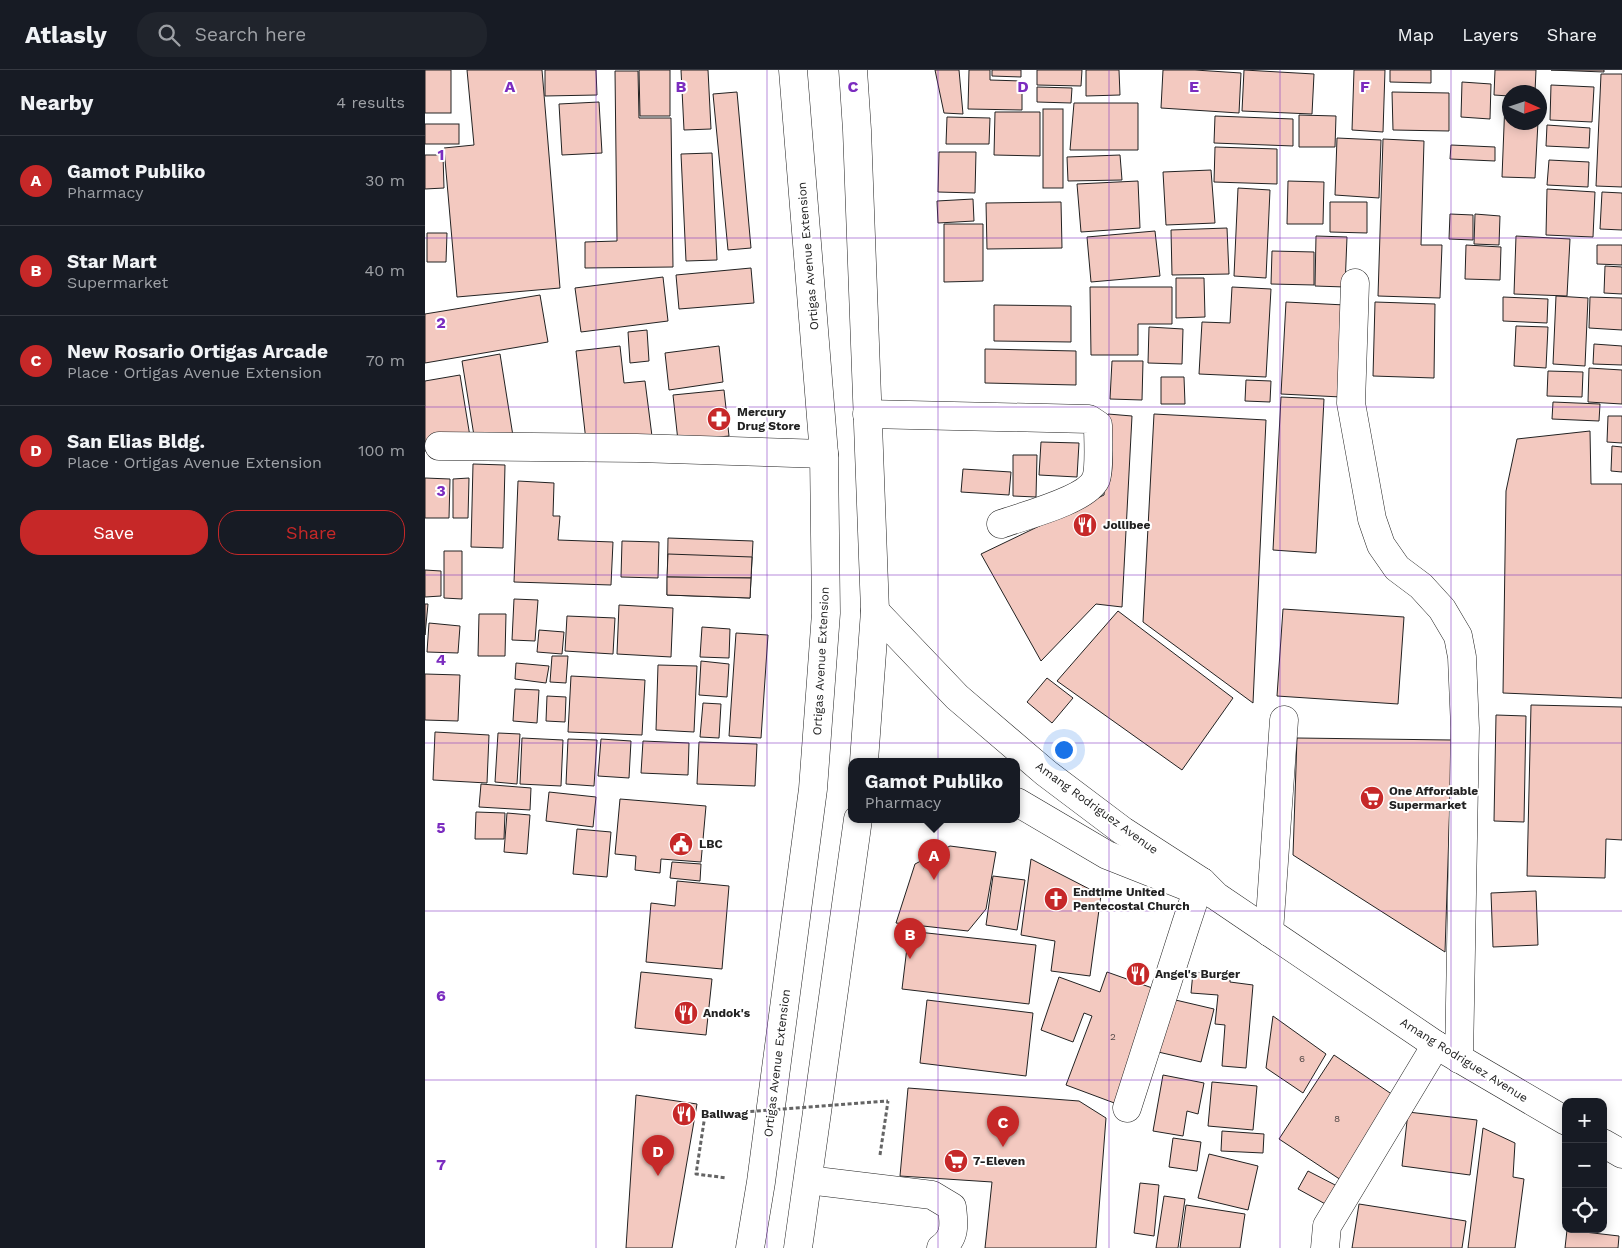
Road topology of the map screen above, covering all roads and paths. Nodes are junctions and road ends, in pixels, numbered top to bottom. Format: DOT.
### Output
graph roads {
  1 [pos="793,70"];
  2 [pos="853,70"];
  3 [pos="1355,283"];
  4 [pos="867,414"];
  5 [pos="439,446"];
  6 [pos="824,454"];
  7 [pos="1001,524"];
  8 [pos="875,611"];
  9 [pos="1284,720"];
  10 [pos="864,758"];
  11 [pos="1020,804"];
  12 [pos="857,823"];
  13 [pos="1205,889"];
  14 [pos="1269,932"];
  15 [pos="1436,1045"];
  16 [pos="1459,1060"];
  17 [pos="1127,1108"];
  18 [pos="1562,1120"];
  19 [pos="1607,1145"];
  20 [pos="1622,1154"];
  21 [pos="879,1162"];
  22 [pos="696,1174"];
  23 [pos="808,1180"];
  24 [pos="750,1248"];
  25 [pos="798,1248"];
  26 [pos="941,1248"];
  27 [pos="1325,1248"];
  1 -- 6 [label="main road, Ortigas Avenue Extension"];
  2 -- 4 [label="main road"];
  3 -- 16 [label="main road"];
  4 -- 7 [label="main road"];
  4 -- 8 [label="main road"];
  5 -- 6 [label="main road"];
  6 -- 24 [label="main road, Ortigas Avenue Extension"];
  8 -- 10 [label="main road"];
  8 -- 13 [label="main road, Amang Rodriguez Avenue"];
  9 -- 14 [label="main road"];
  11 -- 13 [label="main road, Amang Rodriguez Avenue"];
  12 -- 23 [label="main road"];
  13 -- 14 [label="main road, Amang Rodriguez Avenue"];
  13 -- 17 [label="main road"];
  14 -- 15 [label="main road, Amang Rodriguez Avenue"];
  15 -- 16 [label="main road, Amang Rodriguez Avenue"];
  15 -- 27 [label="main road"];
  16 -- 18 [label="main road, Amang Rodriguez Avenue"];
  19 -- 20 [label="main road"];
  21 -- 22 [label="path, bridge"];
  23 -- 25 [label="main road"];
  23 -- 26 [label="main road"];
}
